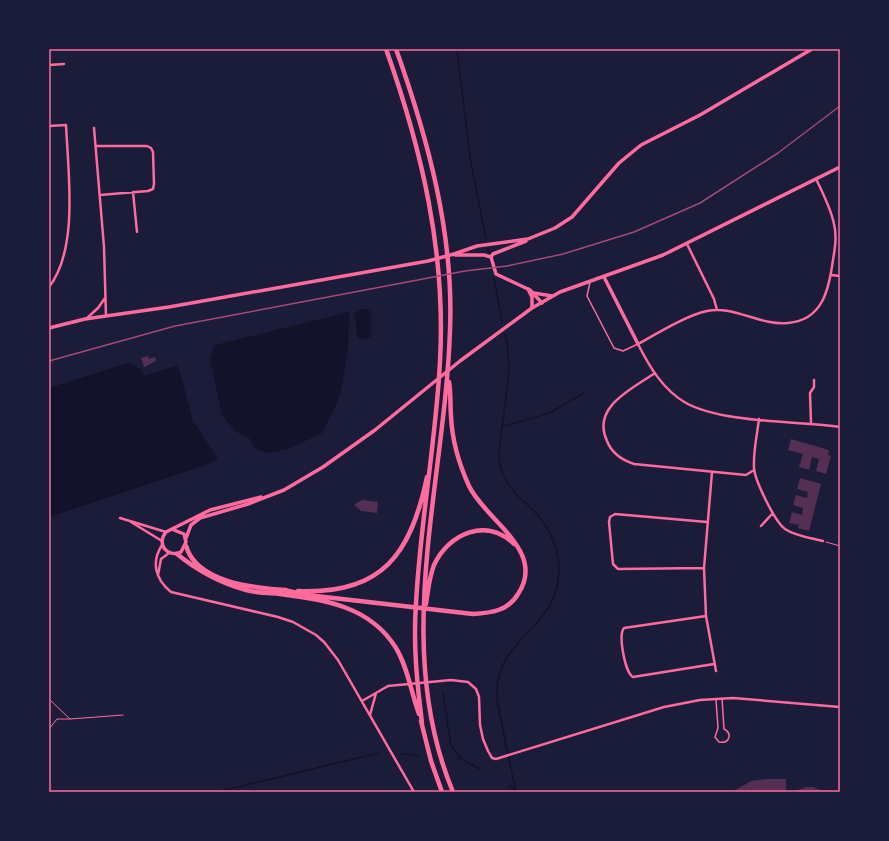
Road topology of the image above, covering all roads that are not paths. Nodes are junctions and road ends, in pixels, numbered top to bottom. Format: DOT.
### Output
graph roads {
  1 [pos="386,49"];
  2 [pos="396,49"];
  3 [pos="812,49"];
  4 [pos="64,64"];
  5 [pos="49,65"];
  6 [pos="49,126"];
  7 [pos="94,128"];
  8 [pos="96,146"];
  9 [pos="840,166"];
  10 [pos="815,178"];
  11 [pos="133,192"];
  12 [pos="100,195"];
  13 [pos="137,232"];
  14 [pos="528,239"];
  15 [pos="686,244"];
  16 [pos="454,254"];
  17 [pos="491,257"];
  18 [pos="831,275"];
  19 [pos="840,276"];
  20 [pos="604,277"];
  21 [pos="590,281"];
  22 [pos="49,286"];
  23 [pos="528,288"];
  24 [pos="534,293"];
  25 [pos="553,296"];
  26 [pos="106,297"];
  27 [pos="542,303"];
  28 [pos="100,306"];
  29 [pos="106,307"];
  30 [pos="532,308"];
  31 [pos="717,310"];
  32 [pos="106,317"];
  33 [pos="85,319"];
  34 [pos="49,328"];
  35 [pos="638,344"];
  36 [pos="655,373"];
  37 [pos="814,380"];
  38 [pos="448,402"];
  39 [pos="759,419"];
  40 [pos="811,423"];
  41 [pos="840,427"];
  42 [pos="431,454"];
  43 [pos="754,470"];
  44 [pos="712,472"];
  45 [pos="269,496"];
  46 [pos="772,514"];
  47 [pos="120,518"];
  48 [pos="127,520"];
  49 [pos="706,522"];
  50 [pos="761,526"];
  51 [pos="174,530"];
  52 [pos="166,532"];
  53 [pos="186,538"];
  54 [pos="823,541"];
  55 [pos="162,543"];
  56 [pos="186,546"];
  57 [pos="169,553"];
  58 [pos="177,554"];
  59 [pos="522,555"];
  60 [pos="704,568"];
  61 [pos="158,575"];
  62 [pos="284,590"];
  63 [pos="426,594"];
  64 [pos="286,595"];
  65 [pos="307,595"];
  66 [pos="706,616"];
  67 [pos="714,664"];
  68 [pos="716,671"];
  69 [pos="376,693"];
  70 [pos="716,698"];
  71 [pos="722,698"];
  72 [pos="362,701"];
  73 [pos="840,707"];
  74 [pos="370,715"];
  75 [pos="422,723"];
  76 [pos="414,792"];
  77 [pos="442,792"];
  78 [pos="453,792"];
  1 -- 42 [label="highway"];
  2 -- 38 [label="highway"];
  3 -- 14 [label="street"];
  4 -- 5 [label="street"];
  6 -- 22 [label="street"];
  7 -- 8 [label="street"];
  8 -- 11 [label="street"];
  8 -- 12 [label="street"];
  9 -- 10 [label="street"];
  10 -- 15 [label="street"];
  10 -- 18 [label="street"];
  11 -- 12 [label="street"];
  11 -- 13 [label="street"];
  12 -- 26 [label="street"];
  14 -- 16 [label="street"];
  14 -- 17 [label="street"];
  15 -- 20 [label="street"];
  15 -- 31 [label="street"];
  16 -- 17 [label="street"];
  16 -- 32 [label="street"];
  17 -- 23 [label="street"];
  18 -- 19 [label="street"];
  18 -- 31 [label="street"];
  20 -- 21 [label="street"];
  20 -- 35 [label="street"];
  21 -- 25 [label="street"];
  21 -- 35 [label="lane"];
  23 -- 24 [label="street"];
  23 -- 30 [label="street"];
  24 -- 25 [label="street"];
  24 -- 27 [label="street"];
  25 -- 27 [label="street"];
  26 -- 28 [label="street"];
  26 -- 29 [label="street"];
  27 -- 30 [label="street"];
  28 -- 29 [label="street"];
  28 -- 33 [label="street"];
  29 -- 32 [label="street"];
  30 -- 45 [label="street"];
  31 -- 35 [label="street"];
  32 -- 33 [label="street"];
  33 -- 34 [label="street"];
  35 -- 36 [label="street"];
  36 -- 39 [label="street"];
  36 -- 44 [label="street"];
  37 -- 40 [label="street"];
  38 -- 59 [label="highway"];
  38 -- 63 [label="highway"];
  39 -- 40 [label="street"];
  39 -- 43 [label="street"];
  40 -- 41 [label="street"];
  42 -- 62 [label="highway"];
  42 -- 75 [label="highway"];
  43 -- 44 [label="street"];
  43 -- 46 [label="street"];
  44 -- 49 [label="street"];
  45 -- 51 [label="street"];
  45 -- 53 [label="street"];
  46 -- 50 [label="street"];
  46 -- 54 [label="street"];
  47 -- 48 [label="street"];
  48 -- 52 [label="street"];
  48 -- 55 [label="street"];
  49 -- 60 [label="street"];
  49 -- 60 [label="street"];
  51 -- 52 [label="street"];
  51 -- 53 [label="street"];
  52 -- 55 [label="street"];
  53 -- 56 [label="street"];
  55 -- 57 [label="street"];
  55 -- 61 [label="street"];
  56 -- 58 [label="street"];
  56 -- 62 [label="highway"];
  57 -- 58 [label="street"];
  57 -- 61 [label="street"];
  58 -- 64 [label="highway"];
  59 -- 63 [label="highway"];
  59 -- 65 [label="highway"];
  60 -- 66 [label="street"];
  61 -- 72 [label="street"];
  62 -- 65 [label="highway"];
  63 -- 78 [label="highway"];
  64 -- 65 [label="highway"];
  64 -- 75 [label="highway"];
  66 -- 67 [label="street"];
  66 -- 67 [label="street"];
  67 -- 68 [label="street"];
  69 -- 70 [label="street"];
  69 -- 72 [label="street"];
  69 -- 74 [label="street"];
  70 -- 71 [label="street"];
  70 -- 71 [label="lane"];
  71 -- 73 [label="street"];
  72 -- 74 [label="street"];
  74 -- 76 [label="street"];
  75 -- 77 [label="highway"];
}
